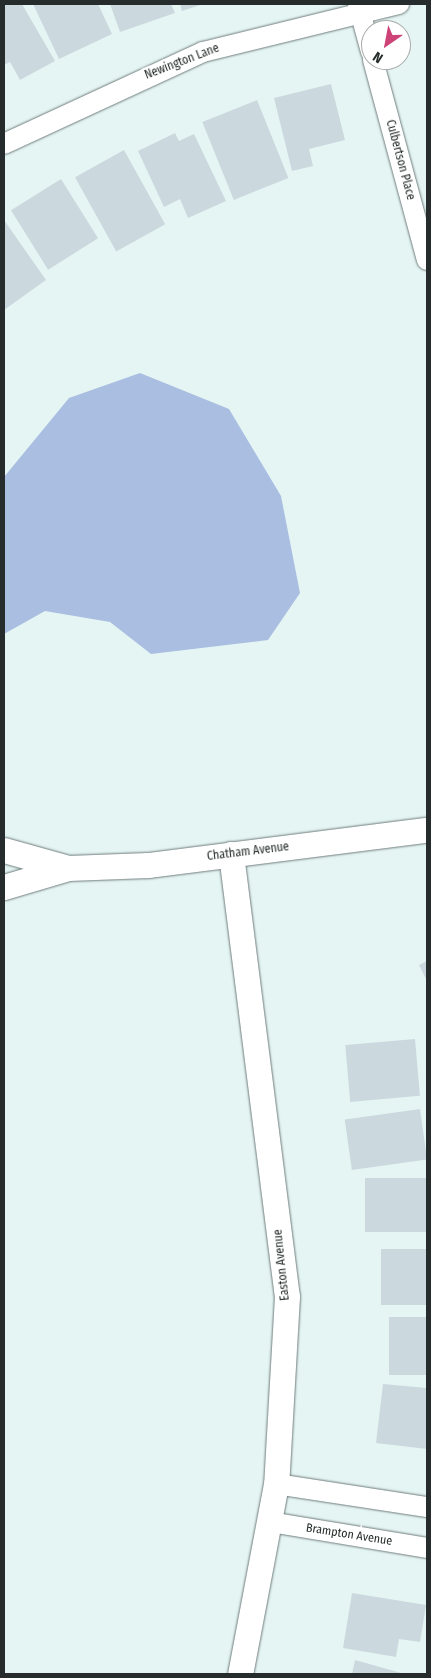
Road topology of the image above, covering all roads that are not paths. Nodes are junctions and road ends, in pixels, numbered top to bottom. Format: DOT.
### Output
graph roads {
  1 [pos="399,4"];
  2 [pos="359,9"];
  3 [pos="376,70"];
  4 [pos="4,144"];
  5 [pos="427,260"];
  6 [pos="427,830"];
  7 [pos="4,850"];
  8 [pos="231,854"];
  9 [pos="68,868"];
  10 [pos="4,887"];
  11 [pos="276,1484"];
  12 [pos="427,1506"];
  13 [pos="270,1522"];
  14 [pos="427,1548"];
  15 [pos="240,1674"];
  1 -- 2 [label="street, Newington Lane"];
  2 -- 4 [label="street, Newington Lane"];
  3 -- 5 [label="street, Culbertson Place"];
  6 -- 8 [label="street, Chatham Avenue"];
  7 -- 9 [label="street, Chatham Avenue"];
  8 -- 9 [label="street, Chatham Avenue"];
  8 -- 11 [label="street, Easton Avenue"];
  9 -- 10 [label="street, Chatham Avenue"];
  11 -- 12 [label="street"];
  11 -- 13 [label="street, Easton Avenue"];
  13 -- 14 [label="street, Brampton Avenue"];
  13 -- 15 [label="street, Easton Avenue"];
}
